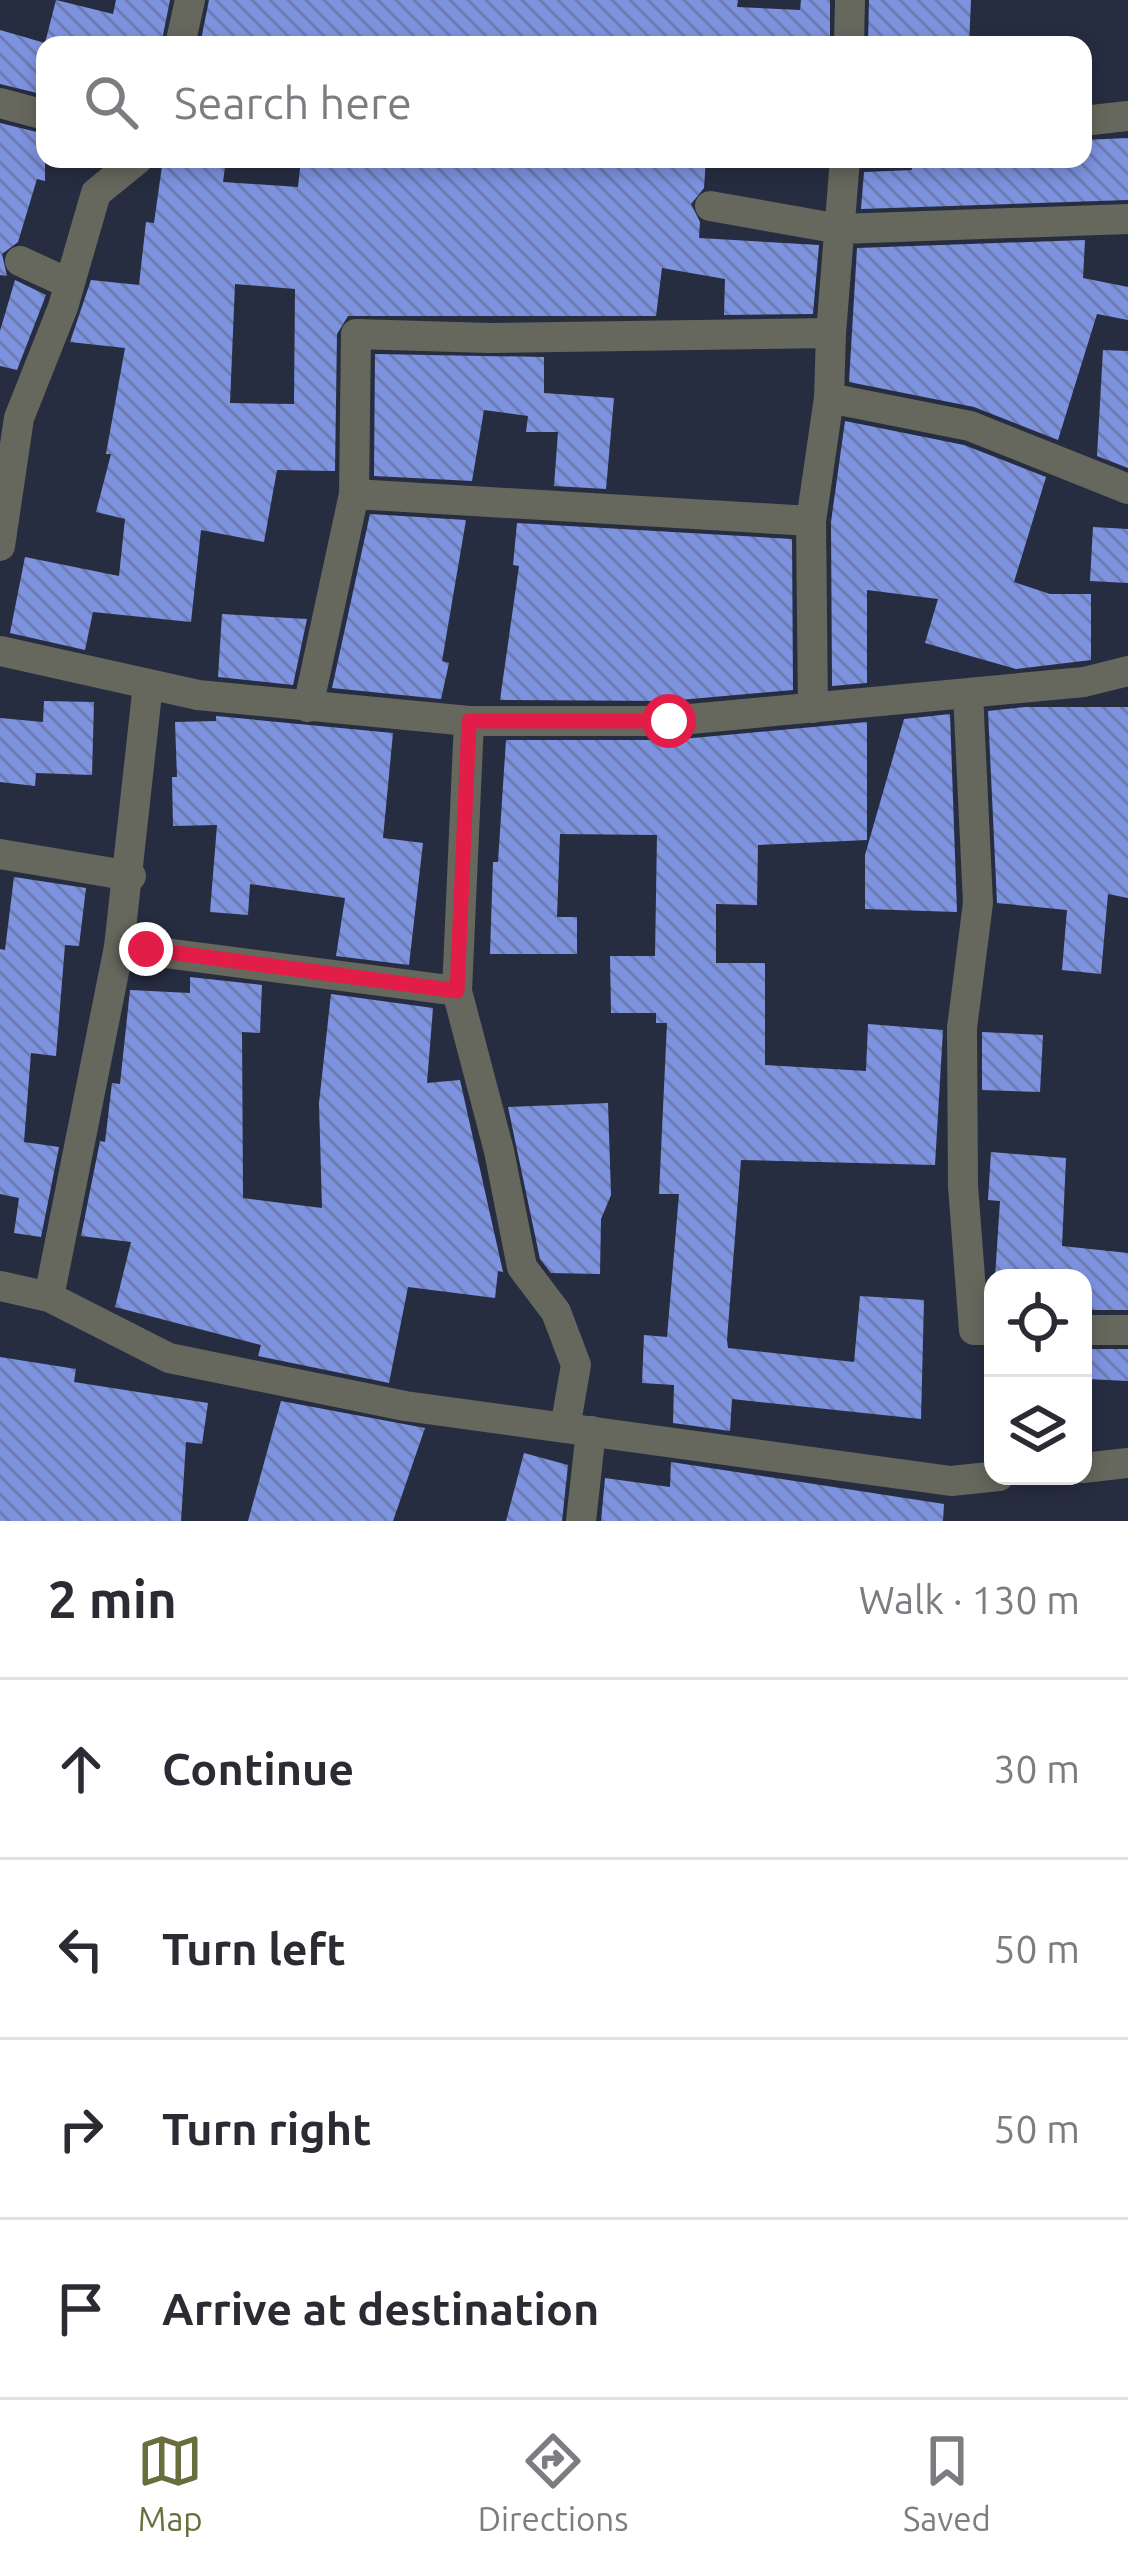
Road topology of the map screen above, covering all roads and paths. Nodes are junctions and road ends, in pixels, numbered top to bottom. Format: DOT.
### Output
graph roads {
  1 [pos="190,0"];
  2 [pos="850,0"];
  3 [pos="182,36"];
  4 [pos="848,36"];
  5 [pos="0,103"];
  6 [pos="36,113"];
  7 [pos="1128,116"];
  8 [pos="1092,120"];
  9 [pos="127,168"];
  10 [pos="844,168"];
  11 [pos="710,206"];
  12 [pos="1128,219"];
  13 [pos="841,229"];
  14 [pos="20,260"];
  15 [pos="68,283"];
  16 [pos="831,333"];
  17 [pos="829,398"];
  18 [pos="1128,489"];
  19 [pos="354,494"];
  20 [pos="811,521"];
  21 [pos="2,529"];
  22 [pos="0,651"];
  23 [pos="1128,671"];
  24 [pos="148,684"];
  25 [pos="968,693"];
  26 [pos="308,706"];
  27 [pos="813,708"];
  28 [pos="469,721"];
  29 [pos="0,854"];
  30 [pos="131,876"];
  31 [pos="119,947"];
  32 [pos="457,991"];
  33 [pos="0,1286"];
  34 [pos="50,1297"];
  35 [pos="984,1330"];
  36 [pos="1092,1330"];
  37 [pos="1128,1330"];
  38 [pos="578,1429"];
  39 [pos="1128,1463"];
  40 [pos="1092,1467"];
  41 [pos="984,1477"];
  42 [pos="581,1521"];
  1 -- 3 [label="street"];
  2 -- 4 [label="street"];
  5 -- 6 [label="street"];
  7 -- 8 [label="street"];
  9 -- 15 [label="street"];
  10 -- 13 [label="street"];
  11 -- 13 [label="street"];
  12 -- 13 [label="street"];
  13 -- 16 [label="street"];
  14 -- 15 [label="street"];
  15 -- 21 [label="street"];
  16 -- 17 [label="street"];
  16 -- 19 [label="street"];
  17 -- 18 [label="street"];
  17 -- 20 [label="street"];
  19 -- 20 [label="street"];
  19 -- 26 [label="street"];
  20 -- 27 [label="street"];
  22 -- 24 [label="street"];
  23 -- 25 [label="street"];
  24 -- 26 [label="street"];
  24 -- 30 [label="street"];
  25 -- 27 [label="street"];
  25 -- 35 [label="street"];
  26 -- 28 [label="street"];
  27 -- 28 [label="street"];
  28 -- 32 [label="street"];
  29 -- 30 [label="street"];
  30 -- 31 [label="street"];
  31 -- 32 [label="street"];
  31 -- 34 [label="street"];
  32 -- 38 [label="street"];
  33 -- 34 [label="street"];
  34 -- 38 [label="street"];
  36 -- 37 [label="street"];
  38 -- 41 [label="street"];
  38 -- 42 [label="street"];
  39 -- 40 [label="street"];
}
